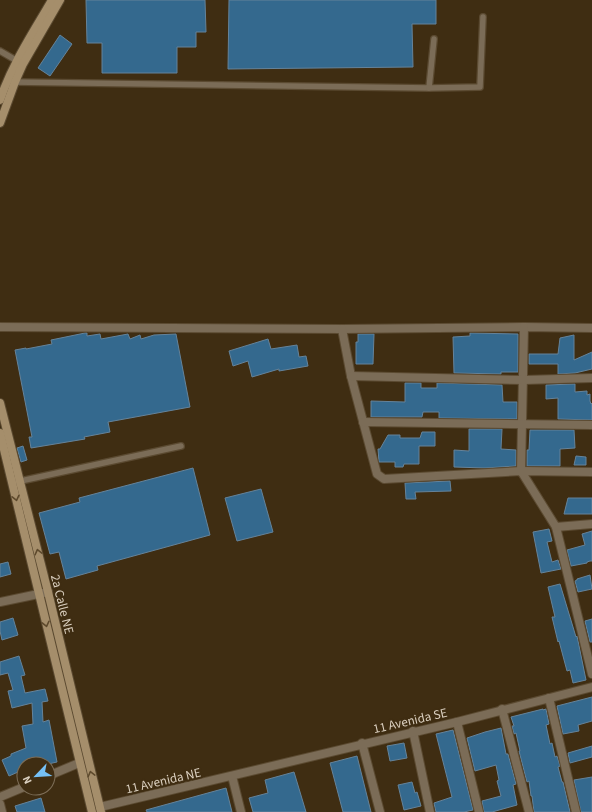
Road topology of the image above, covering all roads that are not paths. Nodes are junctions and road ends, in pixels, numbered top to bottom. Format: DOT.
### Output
graph roads {
  1 [pos="52,0"];
  2 [pos="60,0"];
  3 [pos="483,17"];
  4 [pos="434,39"];
  5 [pos="0,51"];
  6 [pos="20,62"];
  7 [pos="15,82"];
  8 [pos="6,83"];
  9 [pos="429,88"];
  10 [pos="0,100"];
  11 [pos="0,123"];
  12 [pos="0,327"];
  13 [pos="524,327"];
  14 [pos="592,328"];
  15 [pos="342,329"];
  16 [pos="351,376"];
  17 [pos="592,378"];
  18 [pos="524,380"];
  19 [pos="0,403"];
  20 [pos="363,422"];
  21 [pos="522,424"];
  22 [pos="592,425"];
  23 [pos="0,433"];
  24 [pos="2,446"];
  25 [pos="181,446"];
  26 [pos="521,471"];
  27 [pos="592,472"];
  28 [pos="16,482"];
  29 [pos="592,524"];
  30 [pos="556,527"];
  31 [pos="48,592"];
  32 [pos="39,594"];
  33 [pos="0,602"];
  34 [pos="592,674"];
  35 [pos="592,687"];
  36 [pos="549,698"];
  37 [pos="502,709"];
  38 [pos="457,722"];
  39 [pos="413,731"];
  40 [pos="362,743"];
  41 [pos="79,763"];
  42 [pos="56,773"];
  43 [pos="232,776"];
  44 [pos="16,790"];
  45 [pos="0,797"];
  46 [pos="0,804"];
  47 [pos="100,809"];
  48 [pos="2,812"];
  49 [pos="92,812"];
  50 [pos="241,812"];
  51 [pos="380,812"];
  52 [pos="430,812"];
  53 [pos="480,812"];
  54 [pos="529,812"];
  55 [pos="576,812"];
  1 -- 6 [label="main road"];
  2 -- 6 [label="main road"];
  3 -- 9 [label="lane"];
  4 -- 9 [label="lane"];
  5 -- 6 [label="lane"];
  6 -- 7 [label="main road"];
  6 -- 8 [label="main road"];
  7 -- 8 [label="lane"];
  7 -- 9 [label="lane"];
  7 -- 11 [label="main road"];
  8 -- 10 [label="main road"];
  12 -- 15 [label="street"];
  13 -- 14 [label="street"];
  13 -- 15 [label="street"];
  13 -- 18 [label="street"];
  15 -- 16 [label="street"];
  16 -- 18 [label="street"];
  16 -- 20 [label="street"];
  17 -- 18 [label="street"];
  18 -- 21 [label="street"];
  19 -- 28 [label="main road, 2a Calle NE"];
  20 -- 21 [label="street"];
  20 -- 26 [label="street"];
  21 -- 22 [label="street"];
  21 -- 26 [label="street"];
  23 -- 24 [label="main road, 2a Calle NE"];
  24 -- 28 [label="main road, 2a Calle NE"];
  25 -- 28 [label="lane"];
  26 -- 27 [label="street"];
  26 -- 30 [label="street"];
  31 -- 28 [label="main road, 2a Calle NE, one-way"];
  28 -- 32 [label="main road, 2a Calle NE, one-way"];
  29 -- 30 [label="street"];
  30 -- 34 [label="street"];
  31 -- 32 [label="street"];
  47 -- 31 [label="main road, 2a Calle NE, one-way"];
  32 -- 33 [label="street"];
  32 -- 41 [label="main road, 2a Calle NE, one-way"];
  35 -- 36 [label="street, 11 Avenida SE"];
  36 -- 37 [label="street, 11 Avenida SE"];
  36 -- 55 [label="street"];
  37 -- 38 [label="street, 11 Avenida SE"];
  37 -- 54 [label="street"];
  38 -- 39 [label="street, 11 Avenida SE"];
  38 -- 53 [label="street"];
  39 -- 40 [label="street, 11 Avenida SE"];
  39 -- 52 [label="street"];
  40 -- 43 [label="street, 11 Avenida SE"];
  40 -- 51 [label="street"];
  41 -- 42 [label="street"];
  41 -- 49 [label="main road, 2a Calle NE"];
  43 -- 47 [label="street, 11 Avenida NE"];
  43 -- 50 [label="street"];
  44 -- 45 [label="street"];
  46 -- 48 [label="street"];
}
